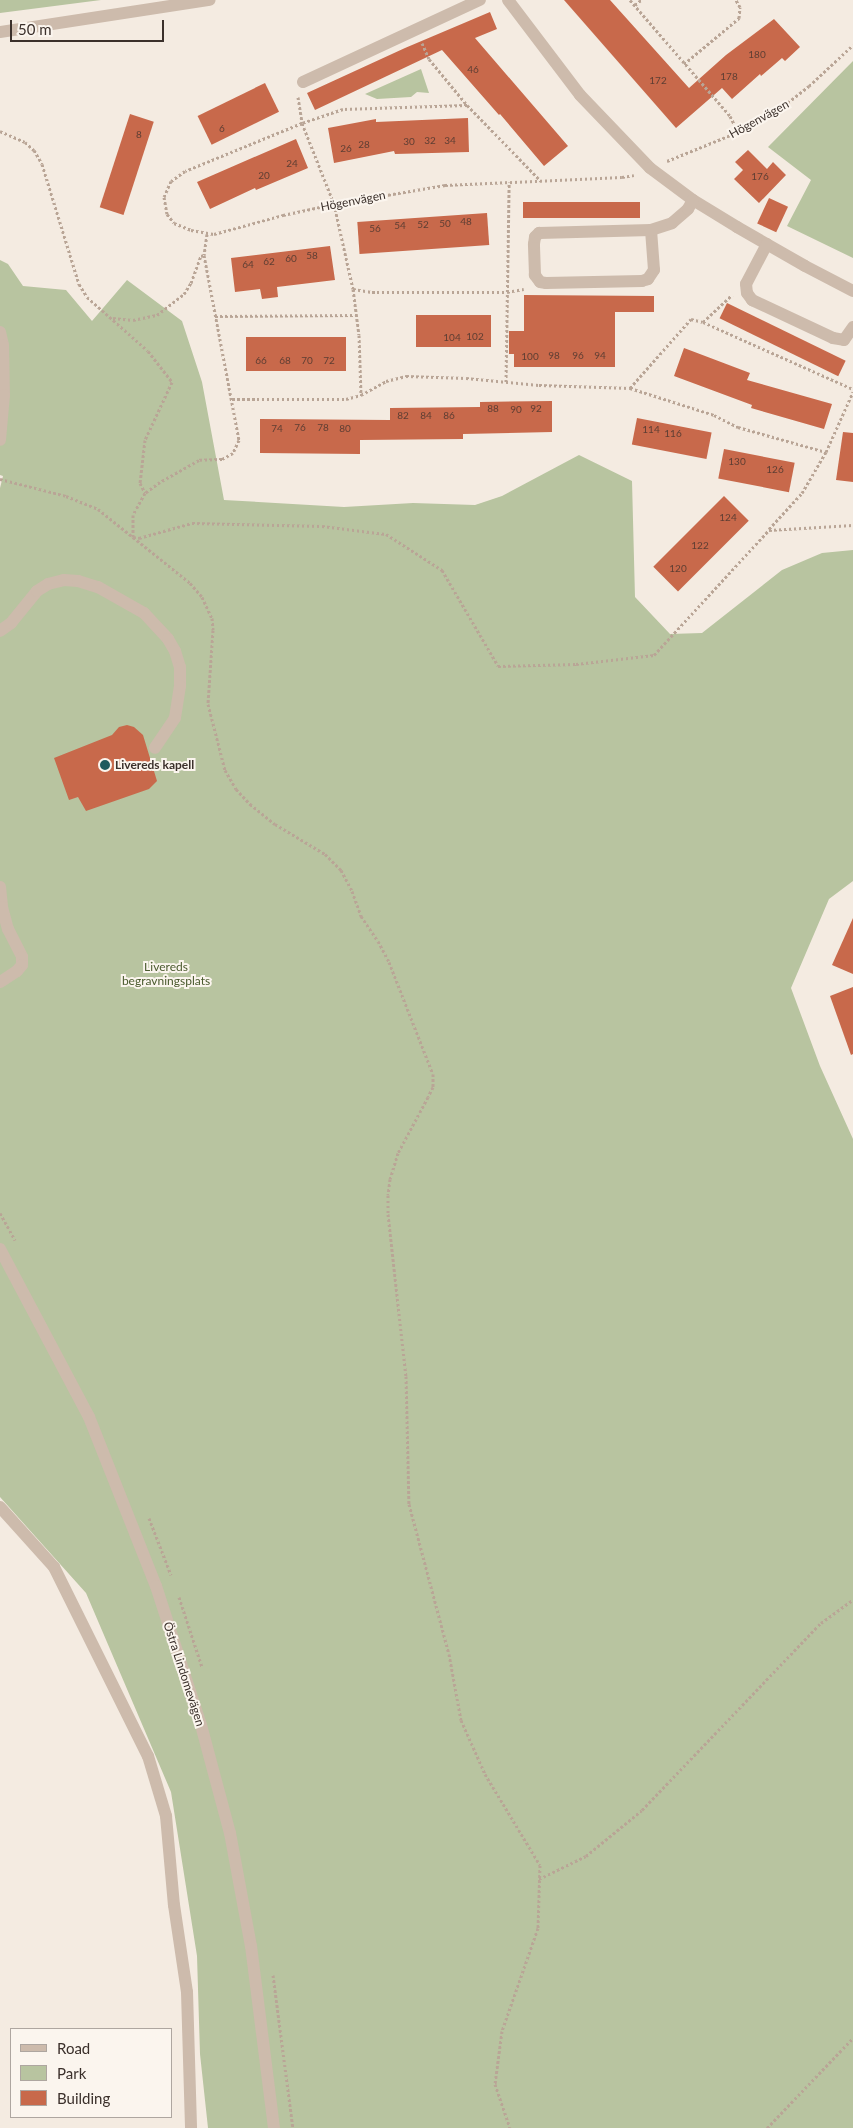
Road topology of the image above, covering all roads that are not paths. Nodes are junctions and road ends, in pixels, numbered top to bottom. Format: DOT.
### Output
graph roads {
  1 [pos="210,0"];
  2 [pos="480,0"];
  3 [pos="508,0"];
  4 [pos="0,32"];
  5 [pos="303,82"];
  6 [pos="693,200"];
  7 [pos="651,230"];
  8 [pos="767,244"];
  9 [pos="853,291"];
  10 [pos="853,327"];
  11 [pos="0,332"];
  12 [pos="0,440"];
  13 [pos="0,632"];
  14 [pos="155,748"];
  15 [pos="0,887"];
  16 [pos="0,982"];
  17 [pos="0,1249"];
  18 [pos="0,1507"];
  19 [pos="191,2128"];
  20 [pos="274,2128"];
  1 -- 4 [label="street"];
  2 -- 5 [label="street"];
  3 -- 6 [label="street"];
  6 -- 7 [label="street"];
  6 -- 8 [label="street"];
  7 -- 7 [label="street"];
  8 -- 9 [label="street"];
  8 -- 10 [label="street"];
  11 -- 12 [label="street"];
  13 -- 14 [label="street"];
  15 -- 16 [label="street"];
  17 -- 20 [label="street, Östra Lindomevägen"];
  18 -- 19 [label="street"];
}
